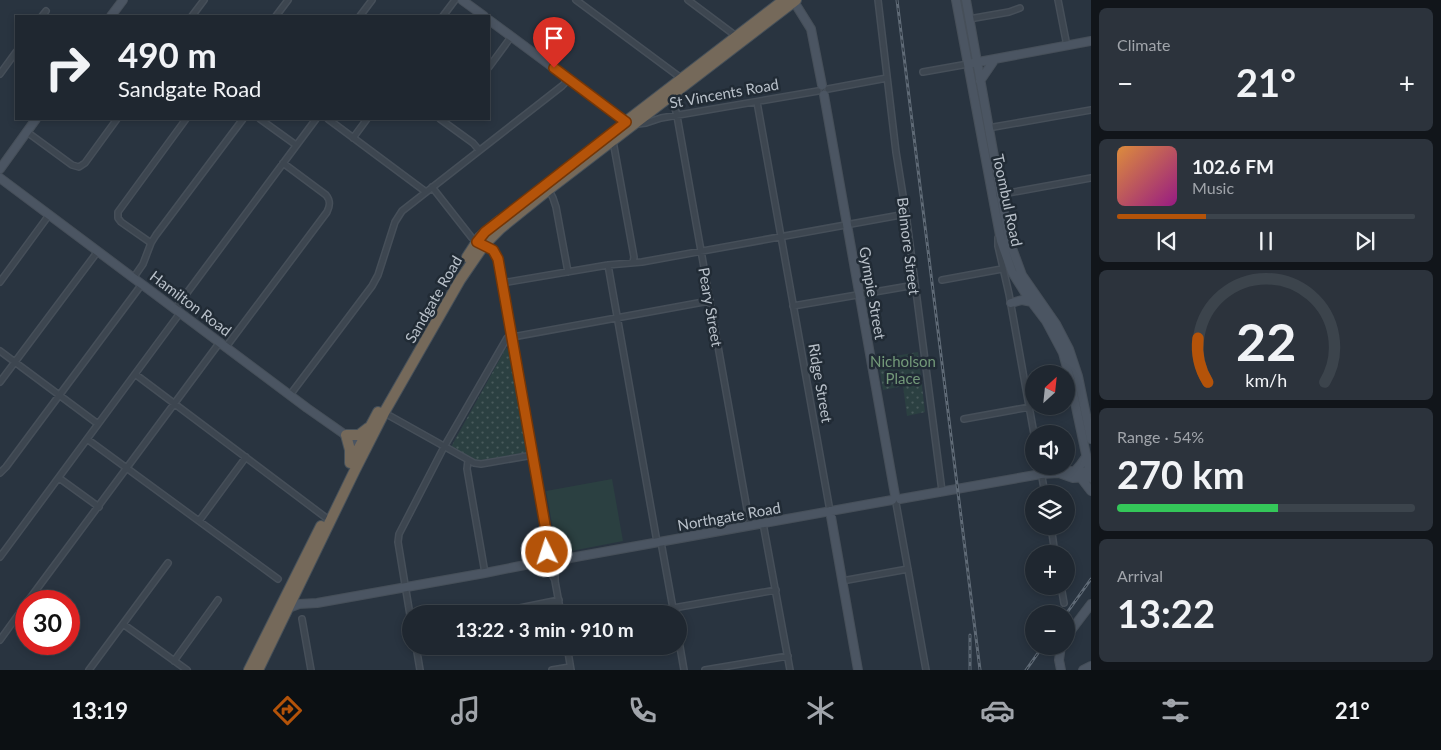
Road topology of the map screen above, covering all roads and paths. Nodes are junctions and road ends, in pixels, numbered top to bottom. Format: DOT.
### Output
graph roads {
  1 [pos="123,0"];
  2 [pos="204,0"];
  3 [pos="288,0"];
  4 [pos="372,0"];
  5 [pos="455,0"];
  6 [pos="576,0"];
  7 [pos="688,0"];
  8 [pos="792,0"];
  9 [pos="878,0"];
  10 [pos="956,0"];
  11 [pos="966,0"];
  12 [pos="1058,0"];
  13 [pos="466,1"];
  14 [pos="1020,8"];
  15 [pos="46,11"];
  16 [pos="43,15"];
  17 [pos="112,15"];
  18 [pos="193,15"];
  19 [pos="277,15"];
  20 [pos="361,15"];
  21 [pos="444,15"];
  22 [pos="483,15"];
  23 [pos="969,19"];
  24 [pos="490,21"];
  25 [pos="511,36"];
  26 [pos="739,39"];
  27 [pos="1091,41"];
  28 [pos="1067,46"];
  29 [pos="15,53"];
  30 [pos="994,59"];
  31 [pos="972,63"];
  32 [pos="490,66"];
  33 [pos="923,72"];
  34 [pos="0,74"];
  35 [pos="682,78"];
  36 [pos="887,78"];
  37 [pos="569,79"];
  38 [pos="980,81"];
  39 [pos="823,90"];
  40 [pos="667,94"];
  41 [pos="757,102"];
  42 [pos="1091,110"];
  43 [pos="677,116"];
  44 [pos="35,120"];
  45 [pos="116,120"];
  46 [pos="185,120"];
  47 [pos="242,120"];
  48 [pos="261,120"];
  49 [pos="315,120"];
  50 [pos="329,120"];
  51 [pos="366,120"];
  52 [pos="448,121"];
  53 [pos="631,123"];
  54 [pos="988,128"];
  55 [pos="27,132"];
  56 [pos="353,138"];
  57 [pos="613,140"];
  58 [pos="296,146"];
  59 [pos="479,150"];
  60 [pos="283,163"];
  61 [pos="0,168"];
  62 [pos="0,178"];
  63 [pos="1091,178"];
  64 [pos="432,187"];
  65 [pos="548,190"];
  66 [pos="426,192"];
  67 [pos="996,195"];
  68 [pos="906,214"];
  69 [pos="49,215"];
  70 [pos="847,225"];
  71 [pos="999,232"];
  72 [pos="781,237"];
  73 [pos="151,243"];
  74 [pos="480,243"];
  75 [pos="98,251"];
  76 [pos="701,251"];
  77 [pos="633,263"];
  78 [pos="608,265"];
  79 [pos="1002,269"];
  80 [pos="568,272"];
  81 [pos="134,278"];
  82 [pos="942,280"];
  83 [pos="0,282"];
  84 [pos="502,283"];
  85 [pos="142,284"];
  86 [pos="915,285"];
  87 [pos="860,294"];
  88 [pos="709,301"];
  89 [pos="1032,302"];
  90 [pos="1011,303"];
  91 [pos="793,306"];
  92 [pos="178,311"];
  93 [pos="617,318"];
  94 [pos="511,337"];
  95 [pos="223,344"];
  96 [pos="0,351"];
  97 [pos="15,362"];
  98 [pos="135,374"];
  99 [pos="1025,380"];
  100 [pos="0,382"];
  101 [pos="290,395"];
  102 [pos="59,396"];
  103 [pos="174,404"];
  104 [pos="1025,408"];
  105 [pos="390,416"];
  106 [pos="964,419"];
  107 [pos="98,424"];
  108 [pos="369,428"];
  109 [pos="346,435"];
  110 [pos="1091,438"];
  111 [pos="87,439"];
  112 [pos="363,447"];
  113 [pos="444,447"];
  114 [pos="533,454"];
  115 [pos="246,457"];
  116 [pos="1086,457"];
  117 [pos="468,460"];
  118 [pos="350,466"];
  119 [pos="127,468"];
  120 [pos="1075,471"];
  121 [pos="1075,472"];
  122 [pos="0,473"];
  123 [pos="1025,473"];
  124 [pos="1063,475"];
  125 [pos="1091,475"];
  126 [pos="59,478"];
  127 [pos="1081,478"];
  128 [pos="942,491"];
  129 [pos="1091,491"];
  130 [pos="896,499"];
  131 [pos="99,506"];
  132 [pos="830,511"];
  133 [pos="325,517"];
  134 [pos="199,521"];
  135 [pos="763,523"];
  136 [pos="750,526"];
  137 [pos="659,542"];
  138 [pos="0,558"];
  139 [pos="552,561"];
  140 [pos="168,564"];
  141 [pos="908,569"];
  142 [pos="485,573"];
  143 [pos="278,580"];
  144 [pos="842,581"];
  145 [pos="405,587"];
  146 [pos="37,590"];
  147 [pos="776,590"];
  148 [pos="1063,595"];
  149 [pos="218,600"];
  150 [pos="558,600"];
  151 [pos="1064,603"];
  152 [pos="1091,604"];
  153 [pos="408,605"];
  154 [pos="534,605"];
  155 [pos="559,605"];
  156 [pos="672,605"];
  157 [pos="687,608"];
  158 [pos="288,610"];
  159 [pos="15,619"];
  160 [pos="302,619"];
  161 [pos="123,624"];
  162 [pos="1075,625"];
  163 [pos="0,640"];
  164 [pos="418,655"];
  165 [pos="569,655"];
  166 [pos="681,655"];
  167 [pos="1060,655"];
  168 [pos="788,656"];
  169 [pos="174,661"];
  170 [pos="1091,666"];
  171 [pos="571,668"];
  172 [pos="253,669"];
  173 [pos="89,670"];
  174 [pos="187,670"];
  175 [pos="311,670"];
  176 [pos="420,670"];
  177 [pos="552,670"];
  178 [pos="684,670"];
  179 [pos="705,670"];
  180 [pos="790,670"];
  181 [pos="858,670"];
  182 [pos="926,670"];
  183 [pos="1061,670"];
  184 [pos="1084,670"];
  185 [pos="1090,670"];
  1 -- 17 [label="street"];
  2 -- 18 [label="street"];
  3 -- 19 [label="street"];
  4 -- 20 [label="street"];
  5 -- 21 [label="street"];
  6 -- 35 [label="street"];
  7 -- 26 [label="street"];
  8 -- 26 [label="highway, Sandgate Road"];
  8 -- 39 [label="street, Gympie Street"];
  9 -- 36 [label="street, Belmore Street"];
  10 -- 31 [label="street, Toombul Road"];
  11 -- 23 [label="street, Toombul Road"];
  12 -- 28 [label="street"];
  13 -- 22 [label="street"];
  14 -- 23 [label="street"];
  15 -- 16 [label="street"];
  23 -- 31 [label="street, Toombul Road"];
  24 -- 25 [label="street"];
  25 -- 32 [label="street"];
  25 -- 37 [label="street"];
  26 -- 35 [label="highway, Sandgate Road"];
  26 -- 40 [label="highway, Sandgate Road"];
  27 -- 28 [label="street"];
  28 -- 30 [label="street"];
  29 -- 34 [label="street"];
  30 -- 31 [label="street"];
  30 -- 38 [label="street"];
  31 -- 33 [label="street"];
  31 -- 38 [label="street, Toombul Road"];
  31 -- 67 [label="street, Toombul Road"];
  35 -- 40 [label="highway, Sandgate Road"];
  36 -- 39 [label="street, St Vincents Road"];
  36 -- 68 [label="street, Belmore Street"];
  37 -- 53 [label="street"];
  37 -- 59 [label="street"];
  38 -- 54 [label="street, Toombul Road"];
  39 -- 41 [label="street, St Vincents Road"];
  39 -- 70 [label="street, Gympie Street"];
  40 -- 43 [label="street, Peary Street"];
  40 -- 53 [label="highway, Sandgate Road"];
  41 -- 43 [label="street, St Vincents Road"];
  41 -- 72 [label="street, Ridge Street"];
  42 -- 54 [label="street"];
  43 -- 53 [label="street, St Vincents Road"];
  43 -- 76 [label="street, Peary Street"];
  44 -- 55 [label="street"];
  45 -- 55 [label="street"];
  46 -- 73 [label="street"];
  47 -- 73 [label="street"];
  48 -- 58 [label="street"];
  49 -- 58 [label="street"];
  50 -- 56 [label="street"];
  51 -- 56 [label="street"];
  52 -- 59 [label="street"];
  53 -- 57 [label="highway, Sandgate Road"];
  53 -- 74 [label="highway, Sandgate Road"];
  54 -- 67 [label="street, Toombul Road"];
  55 -- 61 [label="street"];
  56 -- 66 [label="street"];
  57 -- 65 [label="highway, Sandgate Road"];
  57 -- 77 [label="street"];
  58 -- 60 [label="street"];
  59 -- 64 [label="street"];
  60 -- 92 [label="street"];
  60 -- 95 [label="street"];
  62 -- 69 [label="street, Hamilton Road"];
  63 -- 67 [label="street"];
  64 -- 66 [label="street"];
  64 -- 74 [label="street"];
  65 -- 74 [label="highway, Sandgate Road"];
  65 -- 80 [label="street"];
  66 -- 101 [label="street"];
  67 -- 71 [label="street, Toombul Road"];
  67 -- 110 [label="street, Toombul Road"];
  68 -- 70 [label="street"];
  68 -- 86 [label="street, Belmore Street"];
  69 -- 75 [label="street, Hamilton Road"];
  69 -- 83 [label="street"];
  70 -- 72 [label="street"];
  70 -- 87 [label="street, Gympie Street"];
  71 -- 79 [label="street"];
  71 -- 89 [label="street, Toombul Road"];
  72 -- 76 [label="street"];
  72 -- 91 [label="street, Ridge Street"];
  73 -- 81 [label="street"];
  74 -- 84 [label="street"];
  74 -- 108 [label="highway, Sandgate Road"];
  74 -- 112 [label="highway, Sandgate Road"];
  75 -- 81 [label="street, Hamilton Road"];
  75 -- 97 [label="street"];
  76 -- 77 [label="street"];
  76 -- 88 [label="street, Peary Street"];
  77 -- 78 [label="street"];
  78 -- 80 [label="street"];
  78 -- 93 [label="street"];
  79 -- 82 [label="street"];
  79 -- 90 [label="street"];
  80 -- 84 [label="street"];
  81 -- 85 [label="street, Hamilton Road"];
  84 -- 94 [label="street"];
  85 -- 92 [label="street, Hamilton Road"];
  85 -- 102 [label="street"];
  86 -- 87 [label="street"];
  86 -- 128 [label="street, Belmore Street"];
  87 -- 91 [label="street"];
  87 -- 130 [label="street, Gympie Street"];
  88 -- 93 [label="street"];
  88 -- 136 [label="street, Peary Street"];
  89 -- 90 [label="street"];
  89 -- 116 [label="street, Toombul Road"];
  90 -- 99 [label="street"];
  91 -- 132 [label="street, Ridge Street"];
  92 -- 95 [label="street, Hamilton Road"];
  92 -- 98 [label="street"];
  93 -- 94 [label="street"];
  93 -- 137 [label="street"];
  94 -- 113 [label="street"];
  94 -- 114 [label="street"];
  95 -- 101 [label="street, Hamilton Road"];
  95 -- 103 [label="street"];
  96 -- 97 [label="street"];
  97 -- 100 [label="street"];
  97 -- 102 [label="street"];
  98 -- 103 [label="street"];
  98 -- 107 [label="street"];
  101 -- 109 [label="street, Hamilton Road"];
  102 -- 107 [label="street"];
  102 -- 122 [label="street"];
  103 -- 115 [label="street"];
  103 -- 119 [label="street"];
  104 -- 106 [label="street"];
  105 -- 113 [label="street"];
  107 -- 111 [label="street"];
  108 -- 109 [label="highway"];
  108 -- 112 [label="highway, Sandgate Road"];
  109 -- 112 [label="street, Hamilton Road"];
  109 -- 118 [label="highway"];
  111 -- 119 [label="street"];
  111 -- 126 [label="street"];
  112 -- 118 [label="highway, Sandgate Road"];
  112 -- 158 [label="highway, Sandgate Road"];
  113 -- 117 [label="street"];
  113 -- 145 [label="street"];
  114 -- 117 [label="street"];
  114 -- 139 [label="street"];
  115 -- 133 [label="street"];
  115 -- 134 [label="street"];
  116 -- 120 [label="street"];
  116 -- 125 [label="street, Toombul Road"];
  117 -- 142 [label="street"];
  118 -- 133 [label="highway, Sandgate Road"];
  119 -- 131 [label="street"];
  119 -- 134 [label="street"];
  121 -- 125 [label="street, Northgate Road"];
  123 -- 128 [label="street, Northgate Road"];
  124 -- 127 [label="street, Northgate Road"];
  125 -- 127 [label="street, Northgate Road"];
  126 -- 131 [label="street"];
  126 -- 138 [label="street"];
  127 -- 129 [label="street"];
  128 -- 130 [label="street, Northgate Road"];
  130 -- 132 [label="street, Northgate Road"];
  130 -- 141 [label="street, Gympie Street"];
  131 -- 146 [label="street"];
  132 -- 135 [label="street, Northgate Road"];
  132 -- 144 [label="street, Ridge Street"];
  133 -- 172 [label="highway, Sandgate Road"];
  134 -- 143 [label="street"];
  135 -- 136 [label="street, Northgate Road"];
  135 -- 147 [label="street"];
  136 -- 137 [label="street, Northgate Road"];
  137 -- 139 [label="street, Northgate Road"];
  137 -- 156 [label="street"];
  139 -- 142 [label="street, Northgate Road"];
  139 -- 150 [label="street"];
  140 -- 161 [label="street"];
  141 -- 144 [label="street"];
  141 -- 182 [label="street, Gympie Street"];
  142 -- 145 [label="street, Northgate Road"];
  144 -- 181 [label="street, Ridge Street"];
  145 -- 153 [label="street"];
  145 -- 158 [label="street, Northgate Road"];
  147 -- 157 [label="street"];
  147 -- 168 [label="street"];
  148 -- 151 [label="street"];
  149 -- 169 [label="street"];
  150 -- 154 [label="street"];
  150 -- 155 [label="street"];
  152 -- 162 [label="street"];
  158 -- 172 [label="highway, Sandgate Road"];
  159 -- 163 [label="street"];
  160 -- 175 [label="street"];
  161 -- 169 [label="street"];
  161 -- 173 [label="street"];
  164 -- 176 [label="street"];
  165 -- 171 [label="street"];
  166 -- 178 [label="street"];
  167 -- 183 [label="street"];
  168 -- 179 [label="street"];
  168 -- 180 [label="street"];
  169 -- 174 [label="street"];
  170 -- 184 [label="street"];
  170 -- 185 [label="street"];
  171 -- 177 [label="street"];
}
